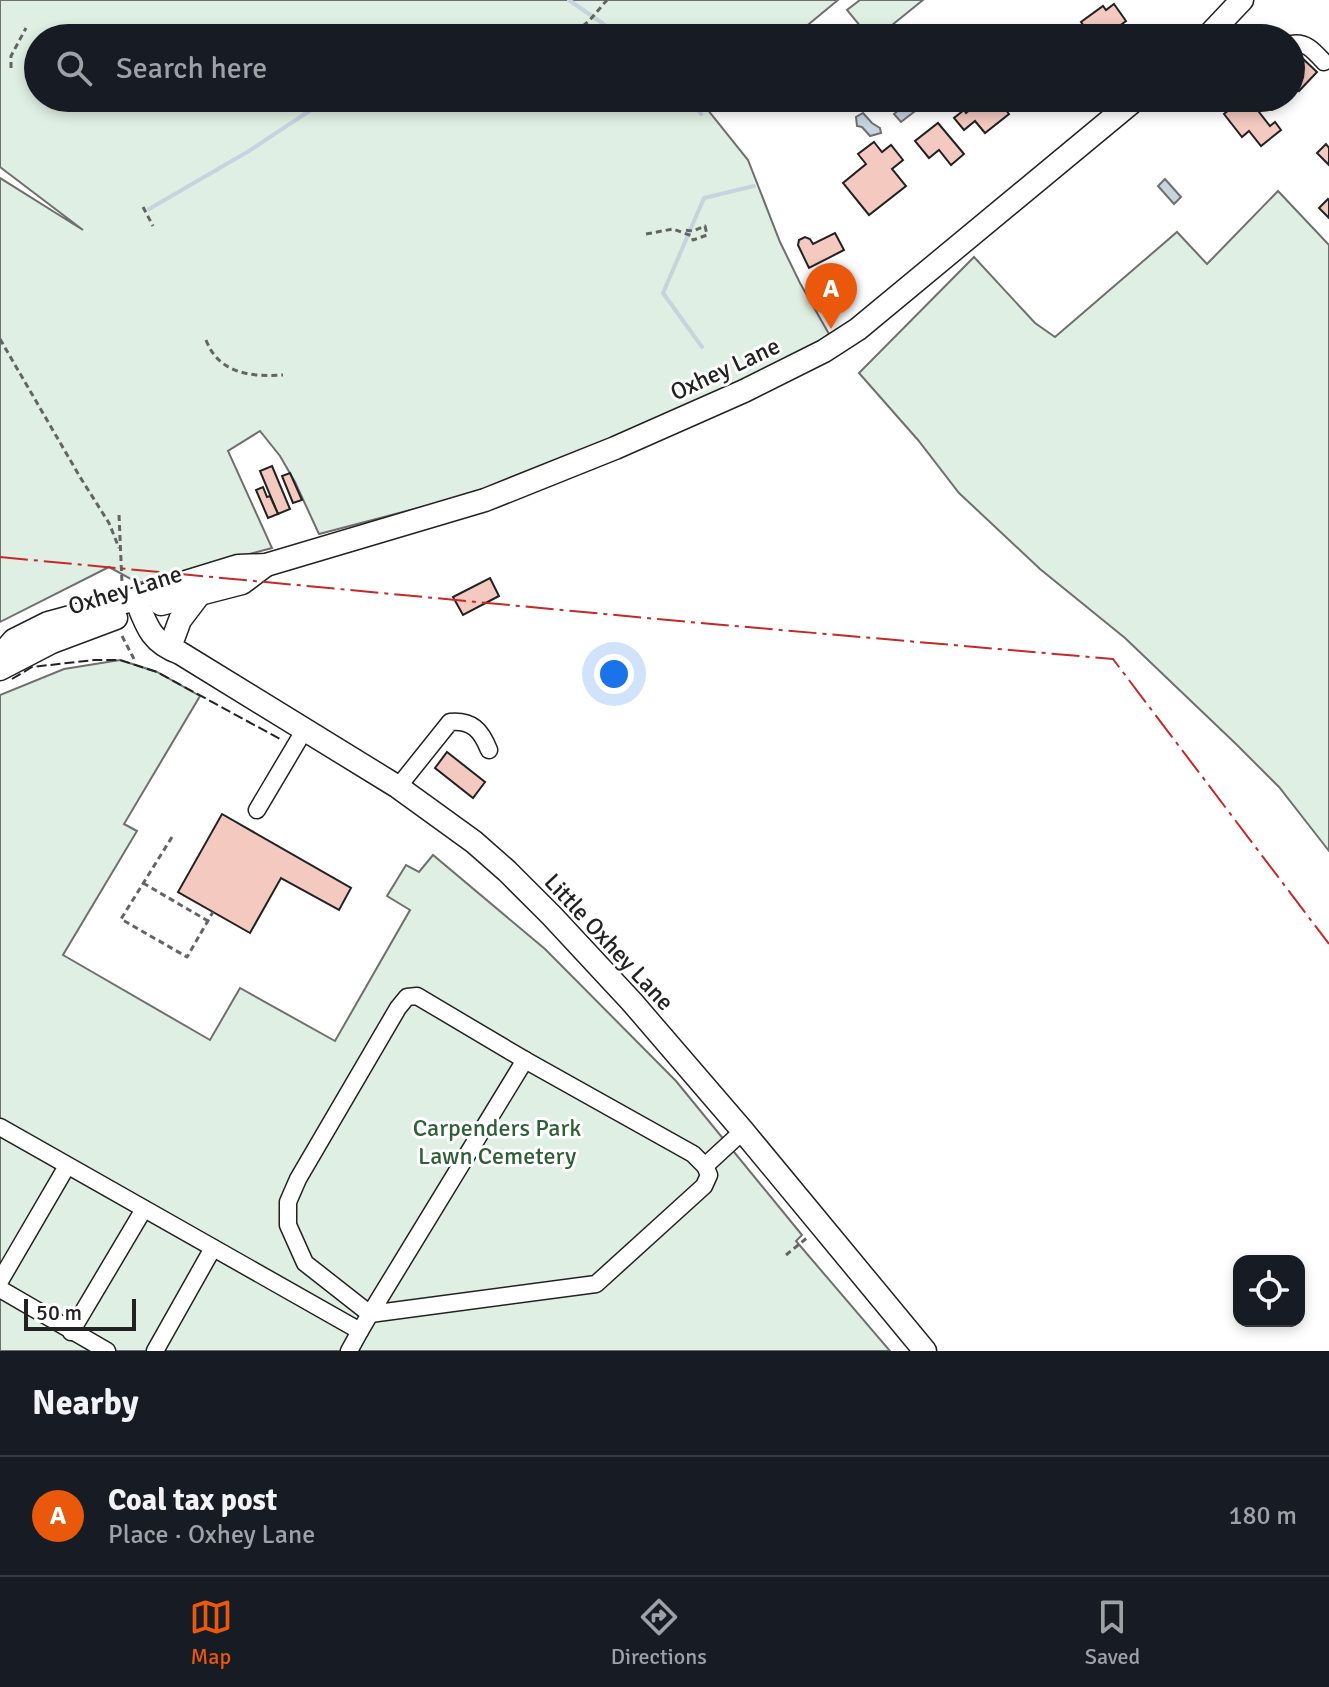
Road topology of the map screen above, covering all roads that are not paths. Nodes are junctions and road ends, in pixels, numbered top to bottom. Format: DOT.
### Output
graph roads {
  1 [pos="1242,0"];
  2 [pos="1226,24"];
  3 [pos="1305,45"];
  4 [pos="1324,62"];
  5 [pos="1120,112"];
  6 [pos="266,565"];
  7 [pos="199,595"];
  8 [pos="141,599"];
  9 [pos="176,646"];
  10 [pos="0,656"];
  11 [pos="0,669"];
  12 [pos="305,729"];
  13 [pos="489,750"];
  14 [pos="398,787"];
  15 [pos="257,810"];
  16 [pos="525,1060"];
  17 [pos="0,1127"];
  18 [pos="743,1131"];
  19 [pos="67,1166"];
  20 [pos="705,1166"];
  21 [pos="144,1209"];
  22 [pos="213,1248"];
  23 [pos="0,1281"];
  24 [pos="0,1289"];
  25 [pos="370,1314"];
  26 [pos="360,1331"];
  27 [pos="71,1332"];
  28 [pos="107,1351"];
  29 [pos="155,1351"];
  30 [pos="349,1351"];
  31 [pos="925,1351"];
  1 -- 2 [label="main road"];
  3 -- 4 [label="lane"];
  5 -- 6 [label="main road, Oxhey Lane"];
  6 -- 7 [label="main road, Oxhey Lane"];
  6 -- 8 [label="main road, Oxhey Lane"];
  7 -- 8 [label="main road, Oxhey Lane"];
  7 -- 9 [label="main road"];
  8 -- 9 [label="main road"];
  8 -- 10 [label="main road, Oxhey Lane"];
  8 -- 11 [label="main road, Oxhey Lane"];
  9 -- 12 [label="main road, Little Oxhey Lane"];
  12 -- 14 [label="main road, Little Oxhey Lane"];
  12 -- 15 [label="lane"];
  13 -- 14 [label="lane"];
  14 -- 18 [label="main road, Little Oxhey Lane"];
  16 -- 20 [label="lane"];
  16 -- 25 [label="lane"];
  16 -- 25 [label="lane"];
  17 -- 19 [label="lane"];
  18 -- 20 [label="lane"];
  18 -- 31 [label="main road, Little Oxhey Lane"];
  19 -- 21 [label="lane"];
  19 -- 23 [label="lane"];
  20 -- 25 [label="lane"];
  21 -- 22 [label="lane"];
  21 -- 27 [label="lane"];
  22 -- 26 [label="lane"];
  22 -- 29 [label="lane"];
  24 -- 27 [label="lane"];
  25 -- 26 [label="lane"];
  26 -- 30 [label="lane"];
  27 -- 28 [label="lane"];
}
